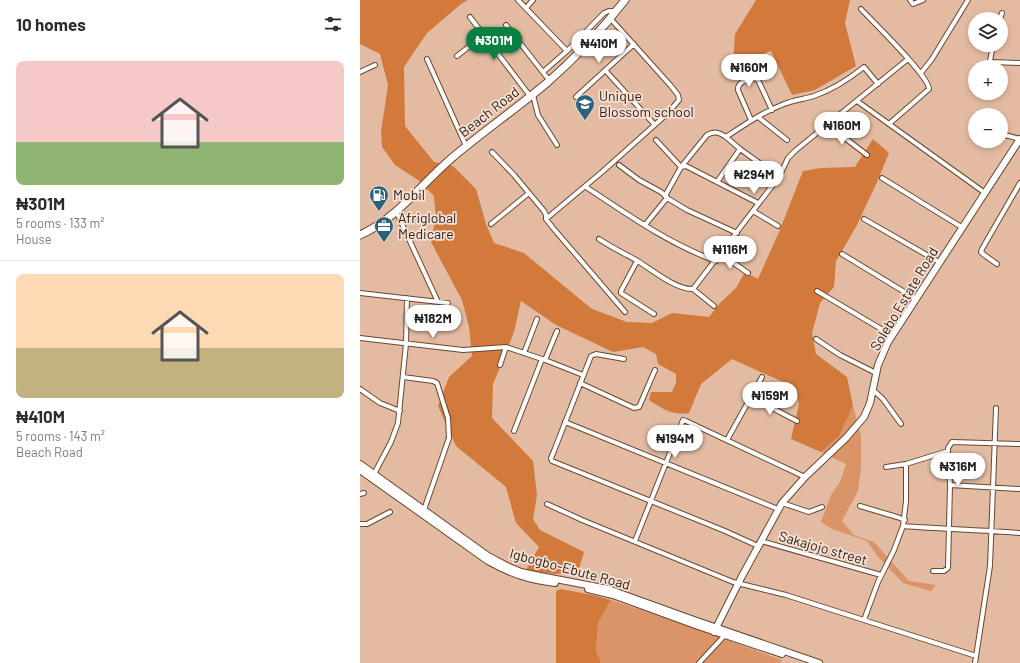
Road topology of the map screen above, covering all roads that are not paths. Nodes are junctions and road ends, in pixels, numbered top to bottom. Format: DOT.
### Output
graph roads {
  1 [pos="518,0"];
  2 [pos="533,0"];
  3 [pos="625,0"];
  4 [pos="910,0"];
  5 [pos="923,0"];
  6 [pos="968,0"];
  7 [pos="526,8"];
  8 [pos="861,9"];
  9 [pos="616,11"];
  10 [pos="470,17"];
  11 [pos="610,18"];
  12 [pos="506,25"];
  13 [pos="484,35"];
  14 [pos="634,44"];
  15 [pos="567,51"];
  16 [pos="992,52"];
  17 [pos="457,56"];
  18 [pos="426,59"];
  19 [pos="908,59"];
  20 [pos="1020,62"];
  21 [pos="375,65"];
  22 [pos="605,70"];
  23 [pos="360,72"];
  24 [pos="543,72"];
  25 [pos="921,73"];
  26 [pos="549,80"];
  27 [pos="878,84"];
  28 [pos="532,95"];
  29 [pos="576,97"];
  30 [pos="857,101"];
  31 [pos="772,110"];
  32 [pos="758,117"];
  33 [pos="752,120"];
  34 [pos="654,124"];
  35 [pos="889,124"];
  36 [pos="828,125"];
  37 [pos="1008,136"];
  38 [pos="726,137"];
  39 [pos="1020,139"];
  40 [pos="656,140"];
  41 [pos="787,140"];
  42 [pos="556,145"];
  43 [pos="466,146"];
  44 [pos="740,149"];
  45 [pos="492,152"];
  46 [pos="867,154"];
  47 [pos="619,165"];
  48 [pos="681,167"];
  49 [pos="779,177"];
  50 [pos="882,178"];
  51 [pos="717,182"];
  52 [pos="1020,183"];
  53 [pos="586,187"];
  54 [pos="985,192"];
  55 [pos="529,193"];
  56 [pos="666,197"];
  57 [pos="758,203"];
  58 [pos="396,211"];
  59 [pos="753,211"];
  60 [pos="546,219"];
  61 [pos="864,219"];
  62 [pos="491,224"];
  63 [pos="645,225"];
  64 [pos="778,226"];
  65 [pos="964,228"];
  66 [pos="737,233"];
  67 [pos="360,235"];
  68 [pos="598,239"];
  69 [pos="721,254"];
  70 [pos="842,254"];
  71 [pos="637,261"];
  72 [pos="716,261"];
  73 [pos="939,262"];
  74 [pos="997,264"];
  75 [pos="748,273"];
  76 [pos="693,289"];
  77 [pos="817,291"];
  78 [pos="360,293"];
  79 [pos="407,298"];
  80 [pos="916,299"];
  81 [pos="438,302"];
  82 [pos="448,303"];
  83 [pos="714,306"];
  84 [pos="625,312"];
  85 [pos="654,314"];
  86 [pos="537,318"];
  87 [pos="557,331"];
  88 [pos="892,336"];
  89 [pos="360,338"];
  90 [pos="816,340"];
  91 [pos="406,344"];
  92 [pos="506,347"];
  93 [pos="524,353"];
  94 [pos="544,359"];
  95 [pos="624,359"];
  96 [pos="500,365"];
  97 [pos="655,370"];
  98 [pos="876,374"];
  99 [pos="583,375"];
  100 [pos="403,377"];
  101 [pos="762,377"];
  102 [pos="580,383"];
  103 [pos="360,389"];
  104 [pos="873,390"];
  105 [pos="751,397"];
  106 [pos="996,408"];
  107 [pos="400,410"];
  108 [pos="796,421"];
  109 [pos="565,422"];
  110 [pos="901,424"];
  111 [pos="514,431"];
  112 [pos="727,440"];
  113 [pos="995,443"];
  114 [pos="1020,444"];
  115 [pos="948,451"];
  116 [pos="360,464"];
  117 [pos="665,464"];
  118 [pos="906,464"];
  119 [pos="886,467"];
  120 [pos="360,470"];
  121 [pos="373,476"];
  122 [pos="805,477"];
  123 [pos="950,485"];
  124 [pos="993,488"];
  125 [pos="1020,489"];
  126 [pos="650,501"];
  127 [pos="782,503"];
  128 [pos="547,504"];
  129 [pos="860,506"];
  130 [pos="822,507"];
  131 [pos="778,509"];
  132 [pos="424,510"];
  133 [pos="390,512"];
  134 [pos="904,520"];
  135 [pos="360,524"];
  136 [pos="903,526"];
  137 [pos="949,528"];
  138 [pos="992,530"];
  139 [pos="1020,533"];
  140 [pos="635,541"];
  141 [pos="759,544"];
  142 [pos="933,571"];
  143 [pos="880,576"];
  144 [pos="739,583"];
  145 [pos="864,620"];
  146 [pos="715,630"];
  147 [pos="726,633"];
  148 [pos="976,656"];
  149 [pos="699,663"];
  150 [pos="808,663"];
  151 [pos="819,663"];
  152 [pos="975,663"];
  1 -- 7 [label="street"];
  2 -- 7 [label="street"];
  3 -- 9 [label="main road, Beach Road"];
  4 -- 5 [label="street"];
  6 -- 25 [label="street"];
  7 -- 15 [label="street"];
  8 -- 19 [label="street"];
  9 -- 11 [label="main road, Beach Road"];
  9 -- 15 [label="street"];
  10 -- 13 [label="street"];
  11 -- 14 [label="street"];
  11 -- 26 [label="main road, Beach Road"];
  12 -- 24 [label="street"];
  13 -- 17 [label="street"];
  13 -- 28 [label="street"];
  14 -- 22 [label="street"];
  14 -- 34 [label="street"];
  15 -- 24 [label="street"];
  16 -- 20 [label="street"];
  18 -- 43 [label="street"];
  19 -- 25 [label="street"];
  19 -- 27 [label="street"];
  21 -- 23 [label="street"];
  22 -- 29 [label="street"];
  22 -- 34 [label="street"];
  24 -- 26 [label="street"];
  25 -- 35 [label="street"];
  26 -- 28 [label="main road, Beach Road"];
  27 -- 30 [label="street"];
  27 -- 31 [label="street"];
  28 -- 42 [label="street"];
  28 -- 43 [label="main road, Beach Road"];
  30 -- 35 [label="street"];
  30 -- 36 [label="street"];
  31 -- 32 [label="street"];
  31 -- 33 [label="street"];
  32 -- 33 [label="street"];
  32 -- 41 [label="street"];
  33 -- 38 [label="street"];
  34 -- 53 [label="street"];
  35 -- 54 [label="street"];
  36 -- 46 [label="street"];
  36 -- 49 [label="street"];
  37 -- 39 [label="street"];
  38 -- 44 [label="street"];
  38 -- 48 [label="street"];
  39 -- 54 [label="main road, Solebo Estate Road"];
  40 -- 48 [label="street"];
  43 -- 58 [label="main road, Beach Road"];
  44 -- 49 [label="street"];
  44 -- 51 [label="street"];
  45 -- 55 [label="street"];
  47 -- 56 [label="street"];
  48 -- 51 [label="street"];
  48 -- 56 [label="street"];
  49 -- 57 [label="street"];
  50 -- 65 [label="street"];
  51 -- 57 [label="street"];
  52 -- 74 [label="street"];
  53 -- 60 [label="street"];
  53 -- 63 [label="street"];
  54 -- 65 [label="main road, Solebo Estate Road"];
  55 -- 60 [label="street"];
  55 -- 62 [label="street"];
  56 -- 63 [label="street"];
  56 -- 66 [label="street"];
  57 -- 59 [label="street"];
  58 -- 67 [label="main road, Beach Road"];
  58 -- 81 [label="street"];
  59 -- 64 [label="street"];
  59 -- 66 [label="street"];
  60 -- 84 [label="street"];
  61 -- 73 [label="street"];
  63 -- 72 [label="street"];
  65 -- 73 [label="main road, Solebo Estate Road"];
  66 -- 69 [label="street"];
  68 -- 71 [label="street"];
  69 -- 72 [label="street"];
  69 -- 75 [label="street"];
  70 -- 80 [label="street"];
  71 -- 76 [label="street"];
  71 -- 85 [label="street"];
  72 -- 76 [label="street"];
  73 -- 80 [label="main road, Solebo Estate Road"];
  76 -- 83 [label="street"];
  77 -- 88 [label="street"];
  78 -- 79 [label="street"];
  79 -- 81 [label="street"];
  79 -- 91 [label="street"];
  80 -- 88 [label="main road, Solebo Estate Road"];
  81 -- 82 [label="street"];
  86 -- 93 [label="street"];
  87 -- 94 [label="street"];
  88 -- 98 [label="main road, Solebo Estate Road"];
  89 -- 91 [label="street"];
  90 -- 98 [label="street"];
  91 -- 92 [label="street"];
  91 -- 100 [label="street"];
  92 -- 93 [label="street"];
  92 -- 96 [label="street"];
  93 -- 94 [label="street"];
  94 -- 99 [label="street"];
  94 -- 111 [label="street"];
  95 -- 99 [label="street"];
  97 -- 102 [label="street"];
  98 -- 104 [label="main road, Solebo Estate Road"];
  99 -- 102 [label="street"];
  100 -- 107 [label="street"];
  100 -- 132 [label="street"];
  101 -- 105 [label="street"];
  102 -- 109 [label="street"];
  103 -- 107 [label="street"];
  104 -- 110 [label="street"];
  104 -- 122 [label="main road, Solebo Estate Road"];
  105 -- 108 [label="street"];
  105 -- 112 [label="street"];
  106 -- 113 [label="street"];
  107 -- 121 [label="street"];
  109 -- 117 [label="street"];
  109 -- 126 [label="street, Sakajojo street"];
  112 -- 117 [label="street"];
  112 -- 122 [label="street"];
  113 -- 114 [label="street"];
  113 -- 115 [label="street"];
  113 -- 124 [label="street"];
  115 -- 118 [label="street"];
  115 -- 123 [label="street"];
  116 -- 121 [label="main road, Igbogbo-Ebute Road"];
  117 -- 126 [label="street"];
  117 -- 131 [label="street"];
  118 -- 119 [label="street"];
  118 -- 134 [label="street"];
  120 -- 121 [label="main road, Igbogbo-Ebute Road"];
  121 -- 132 [label="main road, Igbogbo-Ebute Road"];
  121 -- 146 [label="main road, Igbogbo-Ebute Road"];
  122 -- 127 [label="main road, Solebo Estate Road"];
  123 -- 124 [label="street"];
  123 -- 137 [label="street"];
  124 -- 125 [label="street"];
  124 -- 138 [label="street"];
  126 -- 140 [label="street"];
  126 -- 141 [label="street, Sakajojo street"];
  127 -- 130 [label="street"];
  127 -- 131 [label="main road, Solebo Estate Road"];
  128 -- 140 [label="street"];
  129 -- 134 [label="street"];
  131 -- 141 [label="main road, Solebo Estate Road"];
  132 -- 146 [label="main road, Igbogbo-Ebute Road"];
  133 -- 135 [label="street"];
  134 -- 136 [label="street"];
  136 -- 137 [label="street"];
  136 -- 143 [label="street"];
  137 -- 138 [label="street"];
  137 -- 142 [label="street"];
  138 -- 139 [label="street"];
  138 -- 148 [label="street"];
  140 -- 144 [label="street"];
  141 -- 143 [label="street, Sakajojo street"];
  141 -- 144 [label="main road, Solebo Estate Road"];
  143 -- 145 [label="street"];
  144 -- 145 [label="street"];
  144 -- 146 [label="main road, Solebo Estate Road"];
  145 -- 148 [label="street"];
  146 -- 147 [label="main road, Igbogbo-Ebute Road"];
  147 -- 149 [label="street"];
  147 -- 150 [label="main road, Igbogbo-Ebute Road"];
  147 -- 151 [label="main road, Igbogbo-Ebute Road"];
  148 -- 152 [label="street"];
}
